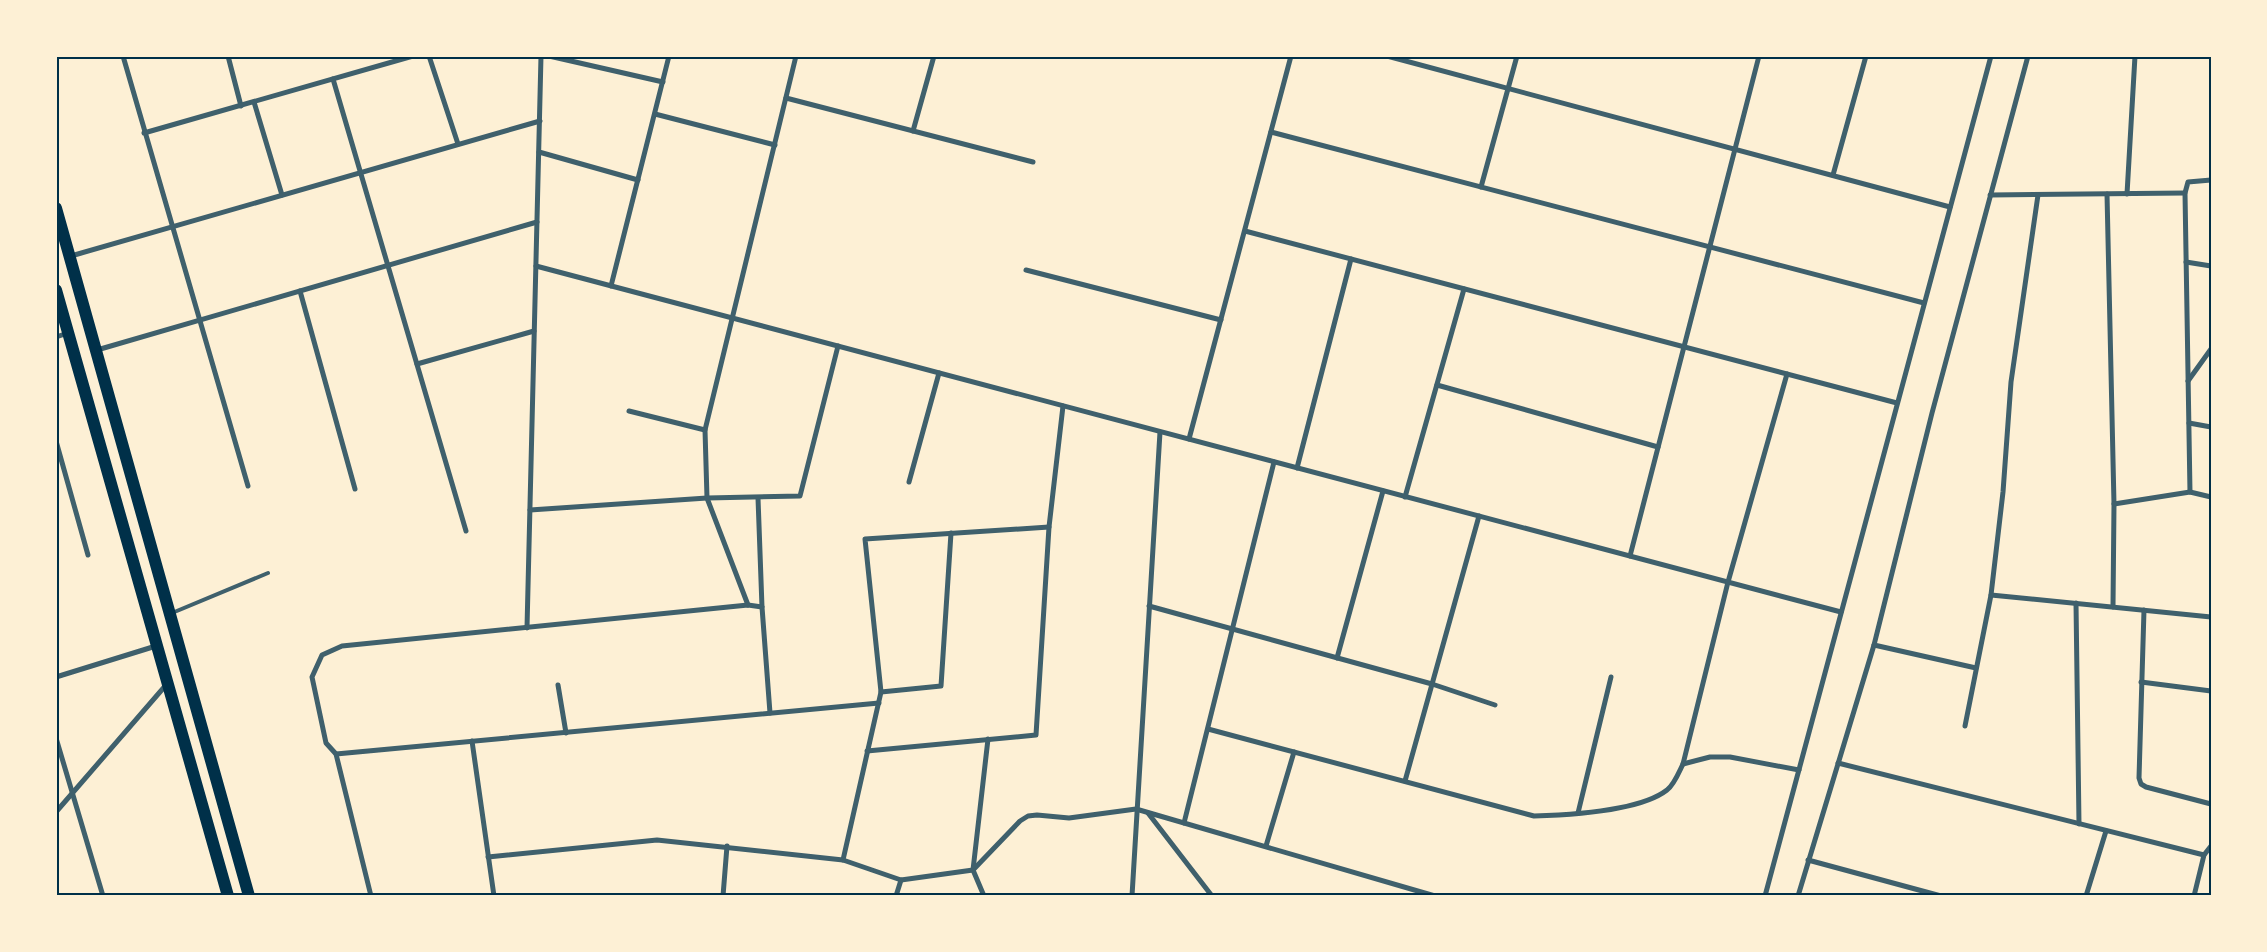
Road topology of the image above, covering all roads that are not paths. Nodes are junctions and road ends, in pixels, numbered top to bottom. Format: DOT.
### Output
graph roads {
  1 [pos="123,56"];
  2 [pos="228,56"];
  3 [pos="413,56"];
  4 [pos="428,56"];
  5 [pos="541,56"];
  6 [pos="549,56"];
  7 [pos="669,56"];
  8 [pos="795,56"];
  9 [pos="934,56"];
  10 [pos="1291,56"];
  11 [pos="1387,56"];
  12 [pos="1412,56"];
  13 [pos="1517,56"];
  14 [pos="1759,56"];
  15 [pos="1866,56"];
  16 [pos="1990,56"];
  17 [pos="2028,56"];
  18 [pos="2135,56"];
  19 [pos="1410,63"];
  20 [pos="333,79"];
  21 [pos="663,82"];
  22 [pos="1508,89"];
  23 [pos="786,98"];
  24 [pos="254,102"];
  25 [pos="241,106"];
  26 [pos="655,114"];
  27 [pos="540,121"];
  28 [pos="913,131"];
  29 [pos="1271,132"];
  30 [pos="144,133"];
  31 [pos="458,144"];
  32 [pos="775,145"];
  33 [pos="1735,149"];
  34 [pos="539,152"];
  35 [pos="1033,162"];
  36 [pos="361,172"];
  37 [pos="1833,175"];
  38 [pos="638,180"];
  39 [pos="2211,180"];
  40 [pos="1481,187"];
  41 [pos="2185,193"];
  42 [pos="2038,194"];
  43 [pos="2107,194"];
  44 [pos="2127,194"];
  45 [pos="282,195"];
  46 [pos="1990,195"];
  47 [pos="1950,207"];
  48 [pos="56,208"];
  49 [pos="537,222"];
  50 [pos="171,227"];
  51 [pos="1245,231"];
  52 [pos="1710,247"];
  53 [pos="71,256"];
  54 [pos="1351,259"];
  55 [pos="2186,262"];
  56 [pos="388,265"];
  57 [pos="536,266"];
  58 [pos="2211,266"];
  59 [pos="1026,270"];
  60 [pos="611,286"];
  61 [pos="1464,289"];
  62 [pos="56,290"];
  63 [pos="300,291"];
  64 [pos="1924,303"];
  65 [pos="733,319"];
  66 [pos="201,320"];
  67 [pos="1221,320"];
  68 [pos="534,331"];
  69 [pos="62,335"];
  70 [pos="838,346"];
  71 [pos="1684,347"];
  72 [pos="2211,349"];
  73 [pos="97,350"];
  74 [pos="417,364"];
  75 [pos="939,373"];
  76 [pos="1787,374"];
  77 [pos="2188,382"];
  78 [pos="1437,385"];
  79 [pos="1897,404"];
  80 [pos="1062,406"];
  81 [pos="629,411"];
  82 [pos="2189,423"];
  83 [pos="2211,427"];
  84 [pos="705,430"];
  85 [pos="1160,432"];
  86 [pos="1189,440"];
  87 [pos="56,441"];
  88 [pos="1658,447"];
  89 [pos="1274,462"];
  90 [pos="1297,468"];
  91 [pos="909,482"];
  92 [pos="248,486"];
  93 [pos="354,489"];
  94 [pos="1383,491"];
  95 [pos="2190,492"];
  96 [pos="1405,497"];
  97 [pos="2211,497"];
  98 [pos="707,498"];
  99 [pos="758,498"];
  100 [pos="2114,504"];
  101 [pos="530,510"];
  102 [pos="1479,516"];
  103 [pos="1049,526"];
  104 [pos="466,531"];
  105 [pos="951,533"];
  106 [pos="88,555"];
  107 [pos="1630,556"];
  108 [pos="268,573"];
  109 [pos="1728,582"];
  110 [pos="1990,595"];
  111 [pos="2076,603"];
  112 [pos="748,606"];
  113 [pos="1149,606"];
  114 [pos="762,607"];
  115 [pos="2113,607"];
  116 [pos="2144,610"];
  117 [pos="1841,612"];
  118 [pos="170,614"];
  119 [pos="2211,617"];
  120 [pos="528,628"];
  121 [pos="1232,630"];
  122 [pos="1874,645"];
  123 [pos="157,646"];
  124 [pos="1337,658"];
  125 [pos="1976,668"];
  126 [pos="56,677"];
  127 [pos="1612,677"];
  128 [pos="2141,682"];
  129 [pos="168,683"];
  130 [pos="1432,684"];
  131 [pos="558,685"];
  132 [pos="2211,691"];
  133 [pos="882,692"];
  134 [pos="879,703"];
  135 [pos="1495,705"];
  136 [pos="770,713"];
  137 [pos="1966,726"];
  138 [pos="1208,729"];
  139 [pos="566,732"];
  140 [pos="56,738"];
  141 [pos="988,739"];
  142 [pos="472,741"];
  143 [pos="867,751"];
  144 [pos="1294,752"];
  145 [pos="336,754"];
  146 [pos="1683,764"];
  147 [pos="1838,764"];
  148 [pos="1799,770"];
  149 [pos="1405,781"];
  150 [pos="72,793"];
  151 [pos="65,802"];
  152 [pos="56,804"];
  153 [pos="2211,804"];
  154 [pos="1136,809"];
  155 [pos="56,812"];
  156 [pos="1148,813"];
  157 [pos="1578,813"];
  158 [pos="1184,823"];
  159 [pos="2079,824"];
  160 [pos="2106,831"];
  161 [pos="727,846"];
  162 [pos="1266,846"];
  163 [pos="2211,846"];
  164 [pos="2204,855"];
  165 [pos="488,857"];
  166 [pos="843,860"];
  167 [pos="1808,860"];
  168 [pos="973,870"];
  169 [pos="901,880"];
  170 [pos="103,896"];
  171 [pos="228,896"];
  172 [pos="249,896"];
  173 [pos="372,896"];
  174 [pos="494,896"];
  175 [pos="723,896"];
  176 [pos="896,896"];
  177 [pos="984,896"];
  178 [pos="1132,896"];
  179 [pos="1212,896"];
  180 [pos="1435,896"];
  181 [pos="1765,896"];
  182 [pos="1798,896"];
  183 [pos="1941,896"];
  184 [pos="2086,896"];
  185 [pos="2194,896"];
  1 -- 30 [label="street"];
  2 -- 25 [label="street"];
  3 -- 20 [label="street"];
  4 -- 31 [label="street"];
  5 -- 27 [label="street"];
  6 -- 21 [label="street"];
  7 -- 21 [label="street"];
  8 -- 23 [label="street"];
  9 -- 28 [label="street"];
  10 -- 29 [label="street"];
  11 -- 19 [label="street"];
  12 -- 19 [label="street"];
  13 -- 22 [label="street"];
  14 -- 33 [label="street"];
  15 -- 37 [label="street"];
  16 -- 47 [label="street"];
  17 -- 46 [label="street"];
  18 -- 44 [label="street"];
  19 -- 22 [label="street"];
  20 -- 24 [label="street"];
  20 -- 36 [label="street"];
  21 -- 26 [label="street"];
  22 -- 33 [label="street"];
  22 -- 40 [label="street"];
  23 -- 28 [label="street"];
  23 -- 32 [label="street"];
  24 -- 25 [label="street"];
  24 -- 45 [label="street"];
  25 -- 30 [label="street"];
  26 -- 32 [label="street"];
  26 -- 38 [label="street"];
  27 -- 31 [label="street"];
  27 -- 34 [label="street"];
  28 -- 35 [label="street"];
  29 -- 40 [label="street"];
  29 -- 51 [label="street"];
  30 -- 50 [label="street"];
  31 -- 36 [label="street"];
  32 -- 65 [label="street"];
  33 -- 37 [label="street"];
  33 -- 52 [label="street"];
  34 -- 38 [label="street"];
  34 -- 49 [label="street"];
  36 -- 45 [label="street"];
  36 -- 56 [label="street"];
  37 -- 47 [label="street"];
  38 -- 60 [label="street"];
  39 -- 41 [label="street"];
  40 -- 52 [label="street"];
  41 -- 44 [label="street"];
  41 -- 55 [label="street"];
  42 -- 43 [label="street"];
  42 -- 46 [label="street"];
  42 -- 110 [label="street"];
  43 -- 44 [label="street"];
  43 -- 100 [label="street"];
  45 -- 50 [label="street"];
  46 -- 122 [label="street"];
  47 -- 64 [label="street"];
  48 -- 53 [label="main road"];
  49 -- 56 [label="street"];
  49 -- 57 [label="street"];
  50 -- 53 [label="street"];
  50 -- 66 [label="street"];
  51 -- 54 [label="street"];
  51 -- 67 [label="street"];
  52 -- 64 [label="street"];
  52 -- 71 [label="street"];
  53 -- 73 [label="main road"];
  54 -- 61 [label="street"];
  54 -- 90 [label="street"];
  55 -- 58 [label="street"];
  55 -- 77 [label="street"];
  56 -- 63 [label="street"];
  56 -- 74 [label="street"];
  57 -- 60 [label="street"];
  57 -- 68 [label="street"];
  59 -- 67 [label="street"];
  60 -- 65 [label="street"];
  61 -- 71 [label="street"];
  61 -- 78 [label="street"];
  62 -- 69 [label="main road"];
  63 -- 66 [label="street"];
  63 -- 93 [label="street"];
  64 -- 79 [label="street"];
  65 -- 70 [label="street"];
  65 -- 84 [label="street"];
  66 -- 73 [label="street"];
  66 -- 92 [label="street"];
  67 -- 86 [label="street"];
  68 -- 74 [label="street"];
  68 -- 101 [label="street"];
  69 -- 123 [label="main road"];
  70 -- 75 [label="street"];
  70 -- 99 [label="street"];
  71 -- 76 [label="street"];
  71 -- 88 [label="street"];
  72 -- 77 [label="street"];
  73 -- 118 [label="main road"];
  74 -- 104 [label="street"];
  75 -- 80 [label="street"];
  75 -- 91 [label="street"];
  76 -- 79 [label="street"];
  76 -- 109 [label="street"];
  77 -- 82 [label="street"];
  78 -- 88 [label="street"];
  78 -- 96 [label="street"];
  79 -- 117 [label="street"];
  80 -- 85 [label="street"];
  80 -- 103 [label="street"];
  81 -- 84 [label="street"];
  82 -- 83 [label="street"];
  82 -- 95 [label="street"];
  84 -- 98 [label="street"];
  85 -- 86 [label="street"];
  85 -- 113 [label="street"];
  86 -- 89 [label="street"];
  87 -- 106 [label="street"];
  88 -- 107 [label="street"];
  89 -- 90 [label="street"];
  89 -- 121 [label="street"];
  90 -- 94 [label="street"];
  94 -- 96 [label="street"];
  94 -- 124 [label="street"];
  95 -- 97 [label="street"];
  95 -- 100 [label="street"];
  96 -- 102 [label="street"];
  98 -- 99 [label="street"];
  98 -- 101 [label="street"];
  98 -- 112 [label="street"];
  99 -- 114 [label="street"];
  100 -- 115 [label="street"];
  101 -- 120 [label="street"];
  102 -- 107 [label="street"];
  102 -- 130 [label="street"];
  103 -- 105 [label="street"];
  103 -- 141 [label="street"];
  105 -- 133 [label="street"];
  105 -- 133 [label="street"];
  107 -- 109 [label="street"];
  108 -- 118 [label="lane"];
  109 -- 117 [label="street"];
  109 -- 146 [label="street"];
  110 -- 111 [label="street"];
  110 -- 125 [label="street"];
  111 -- 115 [label="street"];
  111 -- 159 [label="street"];
  112 -- 114 [label="street"];
  112 -- 120 [label="street"];
  113 -- 121 [label="street"];
  113 -- 154 [label="street"];
  114 -- 136 [label="street"];
  115 -- 116 [label="street"];
  116 -- 119 [label="street"];
  116 -- 128 [label="street"];
  117 -- 148 [label="street"];
  118 -- 172 [label="main road"];
  120 -- 145 [label="street"];
  121 -- 124 [label="street"];
  121 -- 138 [label="street"];
  122 -- 125 [label="street"];
  122 -- 147 [label="street"];
  123 -- 126 [label="street"];
  123 -- 129 [label="main road"];
  124 -- 130 [label="street"];
  125 -- 137 [label="street"];
  127 -- 157 [label="street"];
  128 -- 132 [label="street"];
  128 -- 153 [label="street"];
  129 -- 150 [label="street"];
  129 -- 171 [label="main road"];
  130 -- 135 [label="street"];
  130 -- 149 [label="street"];
  131 -- 139 [label="street"];
  133 -- 134 [label="street"];
  134 -- 136 [label="street"];
  134 -- 143 [label="street"];
  136 -- 139 [label="street"];
  138 -- 144 [label="street"];
  138 -- 158 [label="street"];
  139 -- 142 [label="street"];
  140 -- 150 [label="street"];
  141 -- 143 [label="street"];
  141 -- 168 [label="street"];
  142 -- 145 [label="street"];
  142 -- 165 [label="street"];
  143 -- 166 [label="street"];
  144 -- 149 [label="street"];
  144 -- 162 [label="street"];
  145 -- 173 [label="street"];
  146 -- 148 [label="street"];
  146 -- 157 [label="street"];
  147 -- 159 [label="street"];
  147 -- 167 [label="street"];
  148 -- 181 [label="street"];
  149 -- 157 [label="street"];
  150 -- 151 [label="street"];
  150 -- 170 [label="street"];
  151 -- 152 [label="street"];
  151 -- 155 [label="street"];
  154 -- 156 [label="street"];
  154 -- 168 [label="street"];
  154 -- 178 [label="street"];
  156 -- 158 [label="street"];
  156 -- 179 [label="street"];
  158 -- 162 [label="street"];
  159 -- 160 [label="street"];
  160 -- 164 [label="street"];
  160 -- 184 [label="street"];
  161 -- 165 [label="street"];
  161 -- 166 [label="street"];
  161 -- 175 [label="street"];
  162 -- 180 [label="street"];
  163 -- 164 [label="street"];
  164 -- 185 [label="street"];
  165 -- 174 [label="street"];
  166 -- 169 [label="street"];
  167 -- 182 [label="street"];
  167 -- 183 [label="street"];
  168 -- 169 [label="street"];
  168 -- 177 [label="street"];
  169 -- 176 [label="street"];
}
